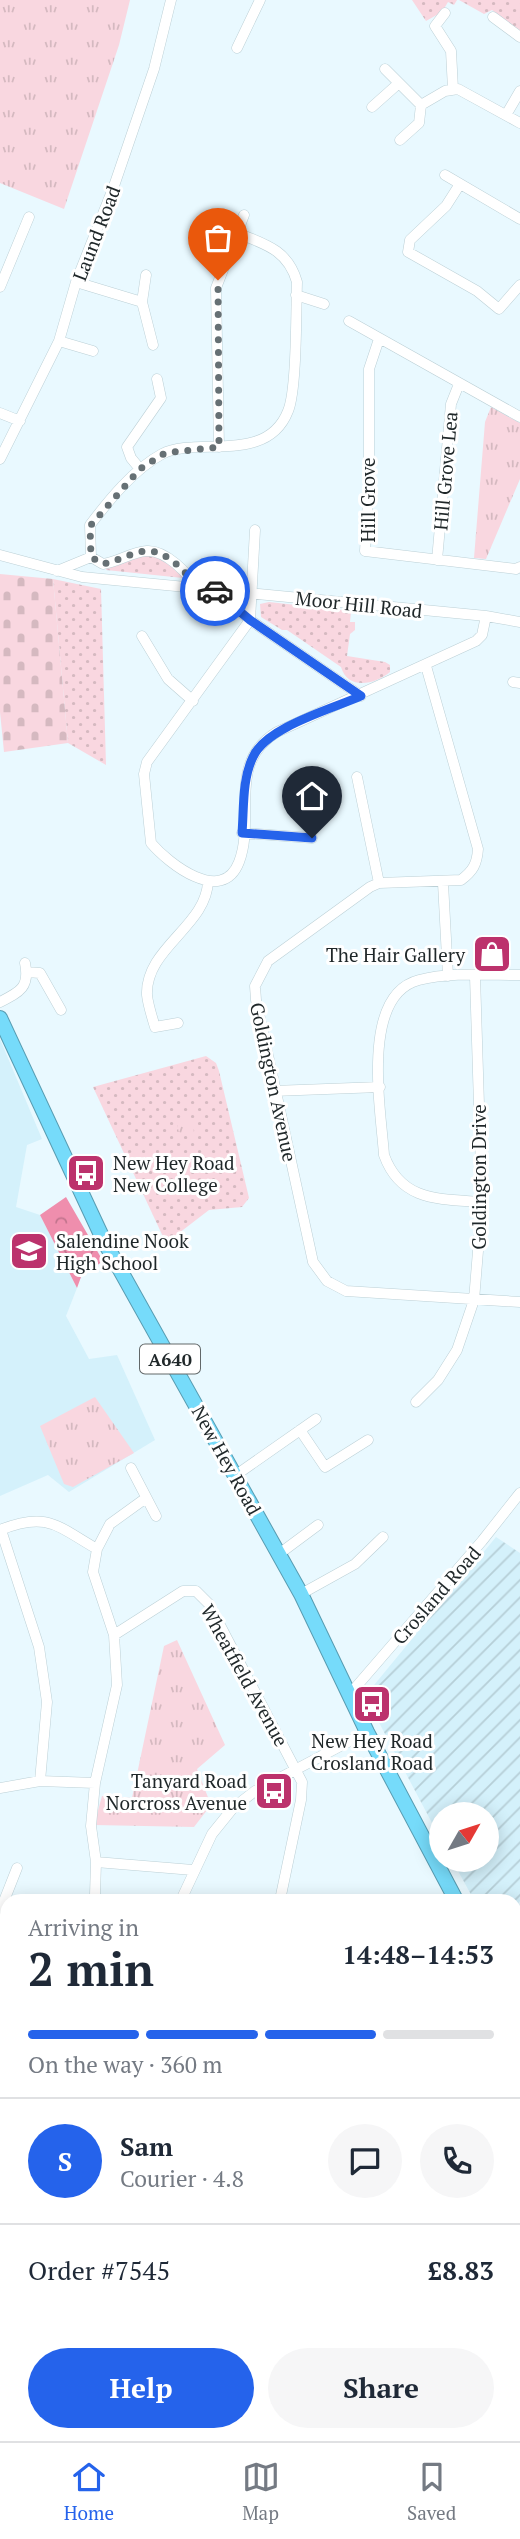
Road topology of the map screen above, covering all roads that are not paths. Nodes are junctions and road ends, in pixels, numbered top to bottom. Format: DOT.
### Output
graph roads {
  1 [pos="171,0"];
  2 [pos="260,0"];
  3 [pos="444,13"];
  4 [pos="493,17"];
  5 [pos="520,37"];
  6 [pos="237,48"];
  7 [pos="385,69"];
  8 [pos="398,83"];
  9 [pos="453,89"];
  10 [pos="520,91"];
  11 [pos="421,105"];
  12 [pos="372,107"];
  13 [pos="506,115"];
  14 [pos="520,123"];
  15 [pos="400,139"];
  16 [pos="445,175"];
  17 [pos="460,184"];
  18 [pos="244,215"];
  19 [pos="29,217"];
  20 [pos="520,219"];
  21 [pos="237,233"];
  22 [pos="146,275"];
  23 [pos="76,282"];
  24 [pos="520,285"];
  25 [pos="0,287"];
  26 [pos="296,295"];
  27 [pos="142,302"];
  28 [pos="324,304"];
  29 [pos="349,321"];
  30 [pos="379,338"];
  31 [pos="59,341"];
  32 [pos="153,345"];
  33 [pos="93,351"];
  34 [pos="158,379"];
  35 [pos="459,384"];
  36 [pos="0,413"];
  37 [pos="520,417"];
  38 [pos="20,421"];
  39 [pos="219,447"];
  40 [pos="0,458"];
  41 [pos="140,469"];
  42 [pos="255,530"];
  43 [pos="0,555"];
  44 [pos="91,557"];
  45 [pos="437,561"];
  46 [pos="520,567"];
  47 [pos="57,571"];
  48 [pos="198,589"];
  49 [pos="213,590"];
  50 [pos="250,593"];
  51 [pos="486,616"];
  52 [pos="250,620"];
  53 [pos="520,622"];
  54 [pos="142,636"];
  55 [pos="426,666"];
  56 [pos="361,696"];
  57 [pos="193,702"];
  58 [pos="357,777"];
  59 [pos="242,833"];
  60 [pos="312,838"];
  61 [pos="208,881"];
  62 [pos="379,883"];
  63 [pos="443,883"];
  64 [pos="520,975"];
  65 [pos="447,976"];
  66 [pos="475,976"];
  67 [pos="0,1002"];
  68 [pos="61,1010"];
  69 [pos="0,1018"];
  70 [pos="178,1023"];
  71 [pos="380,1087"];
  72 [pos="274,1091"];
  73 [pos="482,1202"];
  74 [pos="474,1300"];
  75 [pos="520,1302"];
  76 [pos="416,1402"];
  77 [pos="316,1419"];
  78 [pos="300,1430"];
  79 [pos="368,1440"];
  80 [pos="131,1468"];
  81 [pos="236,1475"];
  82 [pos="520,1493"];
  83 [pos="146,1498"];
  84 [pos="156,1516"];
  85 [pos="318,1525"];
  86 [pos="1,1530"];
  87 [pos="383,1536"];
  88 [pos="97,1549"];
  89 [pos="279,1554"];
  90 [pos="301,1594"];
  91 [pos="114,1635"];
  92 [pos="349,1695"];
  93 [pos="367,1732"];
  94 [pos="298,1770"];
  95 [pos="40,1781"];
  96 [pos="95,1783"];
  97 [pos="0,1788"];
  98 [pos="96,1862"];
  99 [pos="17,1868"];
  100 [pos="193,1870"];
  101 [pos="7,1894"];
  102 [pos="94,1894"];
  103 [pos="183,1894"];
  104 [pos="281,1894"];
  105 [pos="453,1894"];
  1 -- 23 [label="street, Laund Road"];
  2 -- 6 [label="street"];
  3 -- 9 [label="street"];
  4 -- 5 [label="street"];
  7 -- 8 [label="street"];
  8 -- 11 [label="street"];
  8 -- 12 [label="street"];
  9 -- 11 [label="street"];
  9 -- 13 [label="street"];
  10 -- 13 [label="street"];
  11 -- 15 [label="street"];
  13 -- 14 [label="street"];
  16 -- 17 [label="street"];
  17 -- 20 [label="street"];
  17 -- 24 [label="street"];
  18 -- 21 [label="street"];
  19 -- 25 [label="street"];
  21 -- 26 [label="street"];
  21 -- 39 [label="street"];
  22 -- 27 [label="street"];
  23 -- 27 [label="street"];
  23 -- 31 [label="street, Laund Road"];
  26 -- 28 [label="street"];
  26 -- 39 [label="street"];
  27 -- 32 [label="street"];
  29 -- 30 [label="street"];
  30 -- 35 [label="street"];
  30 -- 45 [label="street, Hill Grove"];
  31 -- 33 [label="street"];
  31 -- 38 [label="street, Laund Road"];
  34 -- 41 [label="street"];
  35 -- 37 [label="street"];
  35 -- 45 [label="street, Hill Grove Lea"];
  36 -- 38 [label="street"];
  38 -- 40 [label="street, Laund Road"];
  39 -- 41 [label="street"];
  41 -- 44 [label="street"];
  42 -- 50 [label="street"];
  43 -- 47 [label="street, Moor Hill Road"];
  44 -- 47 [label="street"];
  44 -- 48 [label="street"];
  45 -- 46 [label="street, Hill Grove"];
  47 -- 48 [label="street, Moor Hill Road"];
  48 -- 49 [label="street, Moor Hill Road"];
  49 -- 50 [label="street, Moor Hill Road"];
  49 -- 52 [label="street"];
  50 -- 51 [label="street, Moor Hill Road"];
  50 -- 52 [label="street"];
  51 -- 53 [label="street, Moor Hill Road"];
  51 -- 55 [label="street"];
  52 -- 56 [label="street"];
  52 -- 57 [label="street"];
  54 -- 57 [label="street"];
  55 -- 56 [label="street"];
  55 -- 63 [label="street"];
  56 -- 59 [label="street"];
  57 -- 61 [label="street"];
  58 -- 62 [label="street"];
  59 -- 60 [label="street"];
  59 -- 61 [label="street"];
  61 -- 70 [label="street"];
  62 -- 63 [label="street"];
  62 -- 72 [label="street, Goldington Avenue"];
  63 -- 65 [label="street"];
  64 -- 66 [label="street"];
  65 -- 66 [label="street"];
  65 -- 71 [label="street"];
  66 -- 73 [label="street, Goldington Drive"];
  67 -- 68 [label="street"];
  69 -- 81 [label="highway, New Hey Road / A640"];
  71 -- 72 [label="street"];
  71 -- 73 [label="street"];
  72 -- 74 [label="street, Goldington Avenue"];
  73 -- 74 [label="street, Goldington Drive"];
  74 -- 75 [label="street, Goldington Avenue"];
  74 -- 76 [label="street, Goldington Drive"];
  77 -- 78 [label="street"];
  78 -- 79 [label="street"];
  78 -- 81 [label="street"];
  80 -- 83 [label="street"];
  81 -- 89 [label="highway, New Hey Road / A640"];
  82 -- 92 [label="street, Crosland Road"];
  83 -- 84 [label="street"];
  83 -- 88 [label="street"];
  85 -- 89 [label="street"];
  86 -- 88 [label="street"];
  86 -- 95 [label="street"];
  87 -- 90 [label="street"];
  88 -- 91 [label="street"];
  89 -- 90 [label="highway, New Hey Road / A640"];
  90 -- 92 [label="highway, New Hey Road / A640"];
  91 -- 94 [label="street, Wheatfield Avenue"];
  91 -- 96 [label="street"];
  92 -- 93 [label="highway, New Hey Road / A640"];
  93 -- 94 [label="street"];
  93 -- 105 [label="highway, New Hey Road / A640"];
  94 -- 100 [label="street"];
  94 -- 104 [label="street"];
  95 -- 96 [label="street"];
  95 -- 97 [label="street"];
  96 -- 98 [label="street"];
  98 -- 100 [label="street"];
  98 -- 102 [label="street"];
  99 -- 101 [label="street"];
  100 -- 103 [label="street"];
}
